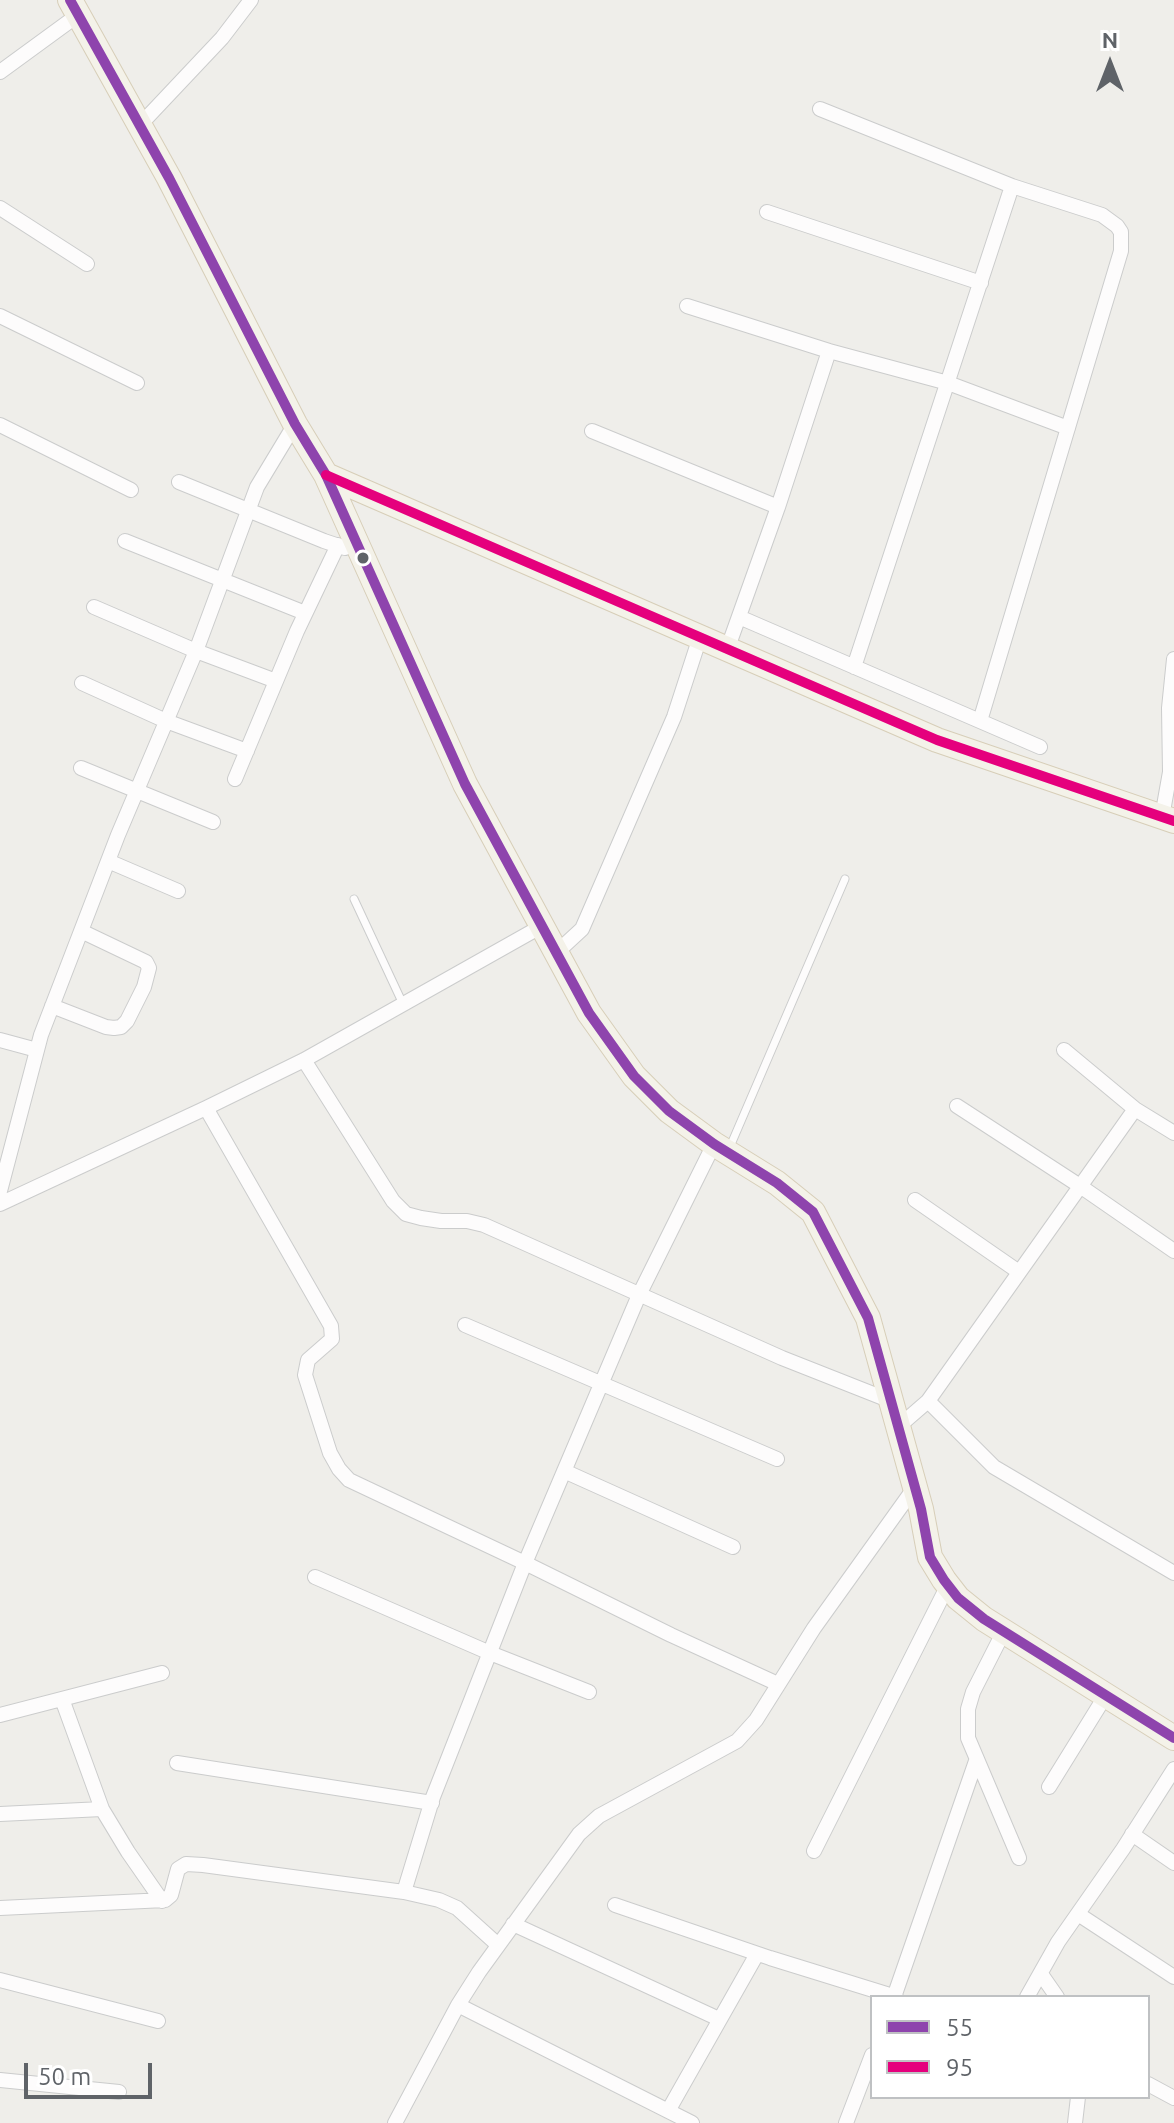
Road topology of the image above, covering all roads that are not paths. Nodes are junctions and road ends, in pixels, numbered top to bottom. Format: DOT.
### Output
graph roads {
  1 [pos="251,0"];
  2 [pos="74,7"];
  3 [pos="0,72"];
  4 [pos="820,109"];
  5 [pos="139,126"];
  6 [pos="1012,186"];
  7 [pos="0,208"];
  8 [pos="767,212"];
  9 [pos="87,264"];
  10 [pos="981,283"];
  11 [pos="687,306"];
  12 [pos="0,316"];
  13 [pos="829,351"];
  14 [pos="137,383"];
  15 [pos="948,383"];
  16 [pos="295,424"];
  17 [pos="0,425"];
  18 [pos="1068,428"];
  19 [pos="592,431"];
  20 [pos="326,475"];
  21 [pos="179,482"];
  22 [pos="131,490"];
  23 [pos="778,507"];
  24 [pos="249,509"];
  25 [pos="125,541"];
  26 [pos="350,549"];
  27 [pos="222,580"];
  28 [pos="94,607"];
  29 [pos="305,613"];
  30 [pos="739,617"];
  31 [pos="700,637"];
  32 [pos="727,650"];
  33 [pos="196,651"];
  34 [pos="1174,659"];
  35 [pos="854,667"];
  36 [pos="276,681"];
  37 [pos="82,683"];
  38 [pos="166,721"];
  39 [pos="980,721"];
  40 [pos="1040,747"];
  41 [pos="247,751"];
  42 [pos="81,768"];
  43 [pos="1172,771"];
  44 [pos="235,779"];
  45 [pos="136,792"];
  46 [pos="1168,819"];
  47 [pos="213,822"];
  48 [pos="108,861"];
  49 [pos="845,879"];
  50 [pos="178,891"];
  51 [pos="354,899"];
  52 [pos="542,926"];
  53 [pos="81,931"];
  54 [pos="556,953"];
  55 [pos="403,1004"];
  56 [pos="52,1006"];
  57 [pos="0,1040"];
  58 [pos="37,1050"];
  59 [pos="1064,1050"];
  60 [pos="304,1060"];
  61 [pos="957,1106"];
  62 [pos="206,1108"];
  63 [pos="1135,1109"];
  64 [pos="1174,1133"];
  65 [pos="720,1148"];
  66 [pos="1080,1186"];
  67 [pos="0,1191"];
  68 [pos="915,1200"];
  69 [pos="0,1204"];
  70 [pos="1174,1251"];
  71 [pos="1019,1272"];
  72 [pos="639,1295"];
  73 [pos="465,1325"];
  74 [pos="602,1384"];
  75 [pos="891,1401"];
  76 [pos="928,1401"];
  77 [pos="898,1427"];
  78 [pos="777,1459"];
  79 [pos="564,1471"];
  80 [pos="915,1487"];
  81 [pos="733,1547"];
  82 [pos="525,1563"];
  83 [pos="1174,1573"];
  84 [pos="315,1577"];
  85 [pos="948,1585"];
  86 [pos="1004,1631"];
  87 [pos="490,1653"];
  88 [pos="162,1673"];
  89 [pos="778,1684"];
  90 [pos="589,1692"];
  91 [pos="1106,1695"];
  92 [pos="62,1699"];
  93 [pos="0,1715"];
  94 [pos="1174,1738"];
  95 [pos="976,1761"];
  96 [pos="177,1763"];
  97 [pos="1174,1769"];
  98 [pos="1049,1787"];
  99 [pos="432,1803"];
  100 [pos="102,1809"];
  101 [pos="0,1814"];
  102 [pos="1132,1834"];
  103 [pos="814,1851"];
  104 [pos="1019,1858"];
  105 [pos="1174,1863"];
  106 [pos="404,1892"];
  107 [pos="162,1901"];
  108 [pos="615,1905"];
  109 [pos="0,1908"];
  110 [pos="1078,1914"];
  111 [pos="513,1924"];
  112 [pos="498,1945"];
  113 [pos="757,1954"];
  114 [pos="1041,1974"];
  115 [pos="1174,1977"];
  116 [pos="0,1980"];
  117 [pos="889,1995"];
  118 [pos="896,1995"];
  119 [pos="1028,1995"];
  120 [pos="1056,1995"];
  121 [pos="458,2005"];
  122 [pos="719,2019"];
  123 [pos="158,2021"];
  124 [pos="870,2060"];
  125 [pos="0,2080"];
  126 [pos="1150,2085"];
  127 [pos="119,2092"];
  128 [pos="1174,2098"];
  129 [pos="1078,2099"];
  130 [pos="668,2111"];
  131 [pos="395,2123"];
  132 [pos="692,2123"];
  133 [pos="846,2123"];
  134 [pos="1075,2123"];
  1 -- 5 [label="street"];
  2 -- 3 [label="street"];
  2 -- 5 [label="main road"];
  4 -- 6 [label="street"];
  5 -- 16 [label="main road"];
  6 -- 10 [label="street"];
  6 -- 18 [label="street"];
  7 -- 9 [label="street"];
  8 -- 10 [label="street"];
  10 -- 15 [label="street"];
  11 -- 13 [label="street"];
  12 -- 14 [label="street"];
  13 -- 15 [label="street"];
  13 -- 23 [label="street"];
  15 -- 18 [label="street"];
  15 -- 35 [label="street"];
  16 -- 20 [label="main road"];
  16 -- 24 [label="street"];
  17 -- 22 [label="street"];
  18 -- 39 [label="street"];
  19 -- 23 [label="street"];
  20 -- 26 [label="main road"];
  20 -- 31 [label="main road"];
  21 -- 24 [label="street"];
  23 -- 30 [label="street"];
  24 -- 26 [label="street"];
  24 -- 27 [label="street"];
  25 -- 27 [label="street"];
  26 -- 29 [label="street"];
  26 -- 52 [label="main road"];
  27 -- 29 [label="street"];
  27 -- 33 [label="street"];
  28 -- 33 [label="street"];
  29 -- 36 [label="street"];
  30 -- 32 [label="street"];
  30 -- 35 [label="street"];
  31 -- 32 [label="main road"];
  31 -- 54 [label="street"];
  32 -- 46 [label="main road"];
  33 -- 36 [label="street"];
  33 -- 38 [label="street"];
  34 -- 43 [label="street"];
  35 -- 39 [label="street"];
  36 -- 41 [label="street"];
  37 -- 38 [label="street"];
  38 -- 41 [label="street"];
  38 -- 45 [label="street"];
  39 -- 40 [label="street"];
  41 -- 44 [label="street"];
  42 -- 45 [label="street"];
  43 -- 46 [label="street"];
  45 -- 47 [label="street"];
  45 -- 48 [label="street"];
  48 -- 50 [label="street"];
  48 -- 53 [label="street"];
  49 -- 65 [label="lane"];
  51 -- 55 [label="lane"];
  52 -- 54 [label="main road"];
  52 -- 55 [label="street"];
  53 -- 56 [label="street"];
  53 -- 56 [label="street"];
  54 -- 65 [label="main road"];
  55 -- 60 [label="street"];
  56 -- 58 [label="street"];
  57 -- 58 [label="street"];
  58 -- 67 [label="street"];
  59 -- 63 [label="street"];
  60 -- 62 [label="street"];
  60 -- 72 [label="street"];
  61 -- 66 [label="street"];
  62 -- 69 [label="street"];
  62 -- 82 [label="street"];
  63 -- 64 [label="street"];
  63 -- 66 [label="street"];
  65 -- 72 [label="street"];
  65 -- 75 [label="main road"];
  66 -- 70 [label="street"];
  66 -- 71 [label="street"];
  68 -- 71 [label="street"];
  71 -- 76 [label="street"];
  72 -- 74 [label="street"];
  72 -- 75 [label="street"];
  73 -- 74 [label="street"];
  74 -- 78 [label="street"];
  74 -- 79 [label="street"];
  75 -- 77 [label="main road"];
  76 -- 77 [label="street"];
  76 -- 83 [label="street"];
  77 -- 80 [label="main road"];
  79 -- 81 [label="street"];
  79 -- 82 [label="street"];
  80 -- 85 [label="main road"];
  80 -- 89 [label="street"];
  82 -- 87 [label="street"];
  82 -- 89 [label="street"];
  84 -- 87 [label="street"];
  85 -- 86 [label="main road"];
  85 -- 103 [label="street"];
  86 -- 91 [label="main road"];
  86 -- 95 [label="street"];
  87 -- 90 [label="street"];
  87 -- 99 [label="street"];
  88 -- 92 [label="street"];
  89 -- 111 [label="street"];
  91 -- 94 [label="main road"];
  91 -- 98 [label="street"];
  92 -- 93 [label="street"];
  92 -- 100 [label="street"];
  95 -- 104 [label="street"];
  95 -- 118 [label="street"];
  96 -- 99 [label="street"];
  97 -- 102 [label="street"];
  99 -- 106 [label="street"];
  100 -- 101 [label="street"];
  100 -- 107 [label="street"];
  102 -- 105 [label="street"];
  102 -- 110 [label="street"];
  106 -- 107 [label="street"];
  106 -- 112 [label="street"];
  107 -- 109 [label="street"];
  108 -- 113 [label="street"];
  110 -- 114 [label="street"];
  110 -- 115 [label="street"];
  111 -- 112 [label="street"];
  111 -- 122 [label="street"];
  112 -- 121 [label="street"];
  113 -- 117 [label="street"];
  113 -- 122 [label="street"];
  114 -- 119 [label="street"];
  114 -- 120 [label="street"];
  116 -- 123 [label="street"];
  121 -- 130 [label="street"];
  121 -- 131 [label="street"];
  122 -- 130 [label="street"];
  124 -- 133 [label="street"];
  125 -- 127 [label="street"];
  126 -- 128 [label="street"];
  129 -- 134 [label="street"];
  130 -- 132 [label="street"];
}
